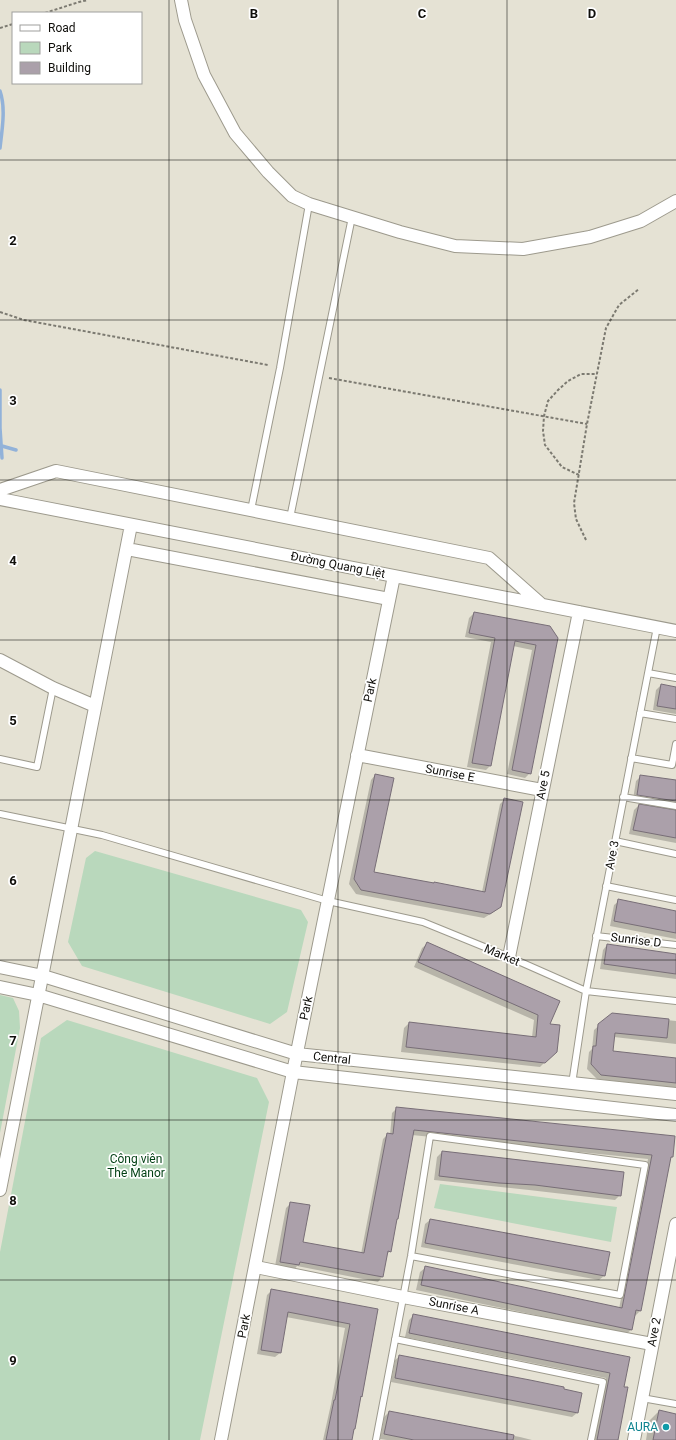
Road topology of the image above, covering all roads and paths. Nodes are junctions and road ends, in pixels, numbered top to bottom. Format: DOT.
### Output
graph roads {
  1 [pos="88,0"];
  2 [pos="181,0"];
  3 [pos="48,12"];
  4 [pos="12,24"];
  5 [pos="0,28"];
  6 [pos="676,201"];
  7 [pos="309,204"];
  8 [pos="352,217"];
  9 [pos="639,289"];
  10 [pos="0,312"];
  11 [pos="268,365"];
  12 [pos="597,374"];
  13 [pos="329,378"];
  14 [pos="544,416"];
  15 [pos="587,424"];
  16 [pos="579,475"];
  17 [pos="0,490"];
  18 [pos="0,499"];
  19 [pos="251,510"];
  20 [pos="290,518"];
  21 [pos="131,525"];
  22 [pos="586,540"];
  23 [pos="126,548"];
  24 [pos="394,576"];
  25 [pos="389,600"];
  26 [pos="542,604"];
  27 [pos="579,612"];
  28 [pos="657,627"];
  29 [pos="676,631"];
  30 [pos="0,660"];
  31 [pos="648,673"];
  32 [pos="676,678"];
  33 [pos="53,688"];
  34 [pos="95,706"];
  35 [pos="640,712"];
  36 [pos="676,720"];
  37 [pos="676,744"];
  38 [pos="357,755"];
  39 [pos="631,758"];
  40 [pos="0,759"];
  41 [pos="542,790"];
  42 [pos="623,797"];
  43 [pos="676,806"];
  44 [pos="0,814"];
  45 [pos="70,828"];
  46 [pos="615,841"];
  47 [pos="676,854"];
  48 [pos="606,886"];
  49 [pos="676,900"];
  50 [pos="328,901"];
  51 [pos="596,936"];
  52 [pos="676,945"];
  53 [pos="509,958"];
  54 [pos="0,967"];
  55 [pos="43,976"];
  56 [pos="0,986"];
  57 [pos="586,991"];
  58 [pos="38,995"];
  59 [pos="676,1001"];
  60 [pos="297,1054"];
  61 [pos="293,1072"];
  62 [pos="572,1084"];
  63 [pos="676,1094"];
  64 [pos="676,1114"];
  65 [pos="0,1190"];
  66 [pos="676,1224"];
  67 [pos="411,1256"];
  68 [pos="256,1267"];
  69 [pos="403,1297"];
  70 [pos="395,1339"];
  71 [pos="652,1344"];
  72 [pos="642,1398"];
  73 [pos="676,1404"];
  74 [pos="221,1440"];
  75 [pos="376,1440"];
  76 [pos="590,1440"];
  77 [pos="634,1440"];
  1 -- 3 [label="path"];
  2 -- 7 [label="street"];
  4 -- 5 [label="path"];
  6 -- 8 [label="street"];
  7 -- 8 [label="street"];
  7 -- 19 [label="lane"];
  8 -- 20 [label="lane"];
  9 -- 12 [label="path"];
  10 -- 11 [label="path"];
  12 -- 14 [label="path"];
  12 -- 15 [label="path"];
  13 -- 14 [label="path"];
  14 -- 15 [label="path"];
  14 -- 16 [label="path"];
  15 -- 16 [label="path"];
  16 -- 22 [label="path"];
  17 -- 19 [label="street"];
  18 -- 21 [label="street, Đường Quang Liệt"];
  19 -- 20 [label="street"];
  20 -- 26 [label="street"];
  21 -- 23 [label="street"];
  21 -- 24 [label="street, Đường Quang Liệt"];
  23 -- 25 [label="street"];
  23 -- 34 [label="street"];
  24 -- 25 [label="street, Park"];
  24 -- 26 [label="street, Đường Quang Liệt"];
  25 -- 38 [label="street, Park"];
  26 -- 27 [label="street, Đường Quang Liệt"];
  27 -- 28 [label="street, Đường Quang Liệt"];
  27 -- 41 [label="street, Ave 5"];
  28 -- 29 [label="street, Đường Quang Liệt"];
  28 -- 31 [label="lane, Ave 3"];
  30 -- 33 [label="street"];
  31 -- 32 [label="lane"];
  31 -- 35 [label="lane, Ave 3"];
  33 -- 34 [label="street"];
  33 -- 40 [label="lane"];
  34 -- 45 [label="street"];
  35 -- 36 [label="lane"];
  35 -- 39 [label="lane, Ave 3"];
  37 -- 39 [label="lane"];
  38 -- 41 [label="street, Sunrise E"];
  38 -- 50 [label="street, Park"];
  39 -- 42 [label="lane, Ave 3"];
  41 -- 53 [label="street, Ave 5"];
  42 -- 43 [label="lane"];
  42 -- 46 [label="lane, Ave 3"];
  44 -- 45 [label="lane, Market"];
  45 -- 50 [label="lane, Market"];
  45 -- 55 [label="street"];
  46 -- 47 [label="lane"];
  46 -- 48 [label="lane, Ave 3"];
  48 -- 49 [label="lane"];
  48 -- 51 [label="lane, Ave 3"];
  50 -- 53 [label="lane, Market"];
  50 -- 60 [label="street, Park"];
  51 -- 52 [label="lane, Sunrise D"];
  51 -- 57 [label="lane, Ave 3"];
  53 -- 57 [label="lane, Market"];
  54 -- 55 [label="street, Central"];
  55 -- 58 [label="street"];
  55 -- 60 [label="street, Central"];
  56 -- 58 [label="street, Central"];
  57 -- 59 [label="lane, Market"];
  57 -- 62 [label="lane, Ave 3"];
  58 -- 61 [label="street, Central"];
  58 -- 65 [label="street"];
  60 -- 61 [label="street, Park"];
  60 -- 62 [label="street, Central"];
  61 -- 64 [label="street, Central"];
  61 -- 68 [label="street, Park"];
  62 -- 63 [label="street, Central"];
  66 -- 71 [label="street, Ave 2"];
  67 -- 67 [label="lane"];
  67 -- 69 [label="lane"];
  68 -- 69 [label="street, Sunrise A"];
  68 -- 74 [label="street, Park"];
  69 -- 70 [label="lane"];
  69 -- 71 [label="street, Sunrise A"];
  70 -- 75 [label="lane"];
  70 -- 76 [label="lane"];
  71 -- 72 [label="street, Ave 2"];
  72 -- 73 [label="lane"];
  72 -- 77 [label="street, Ave 2"];
}
